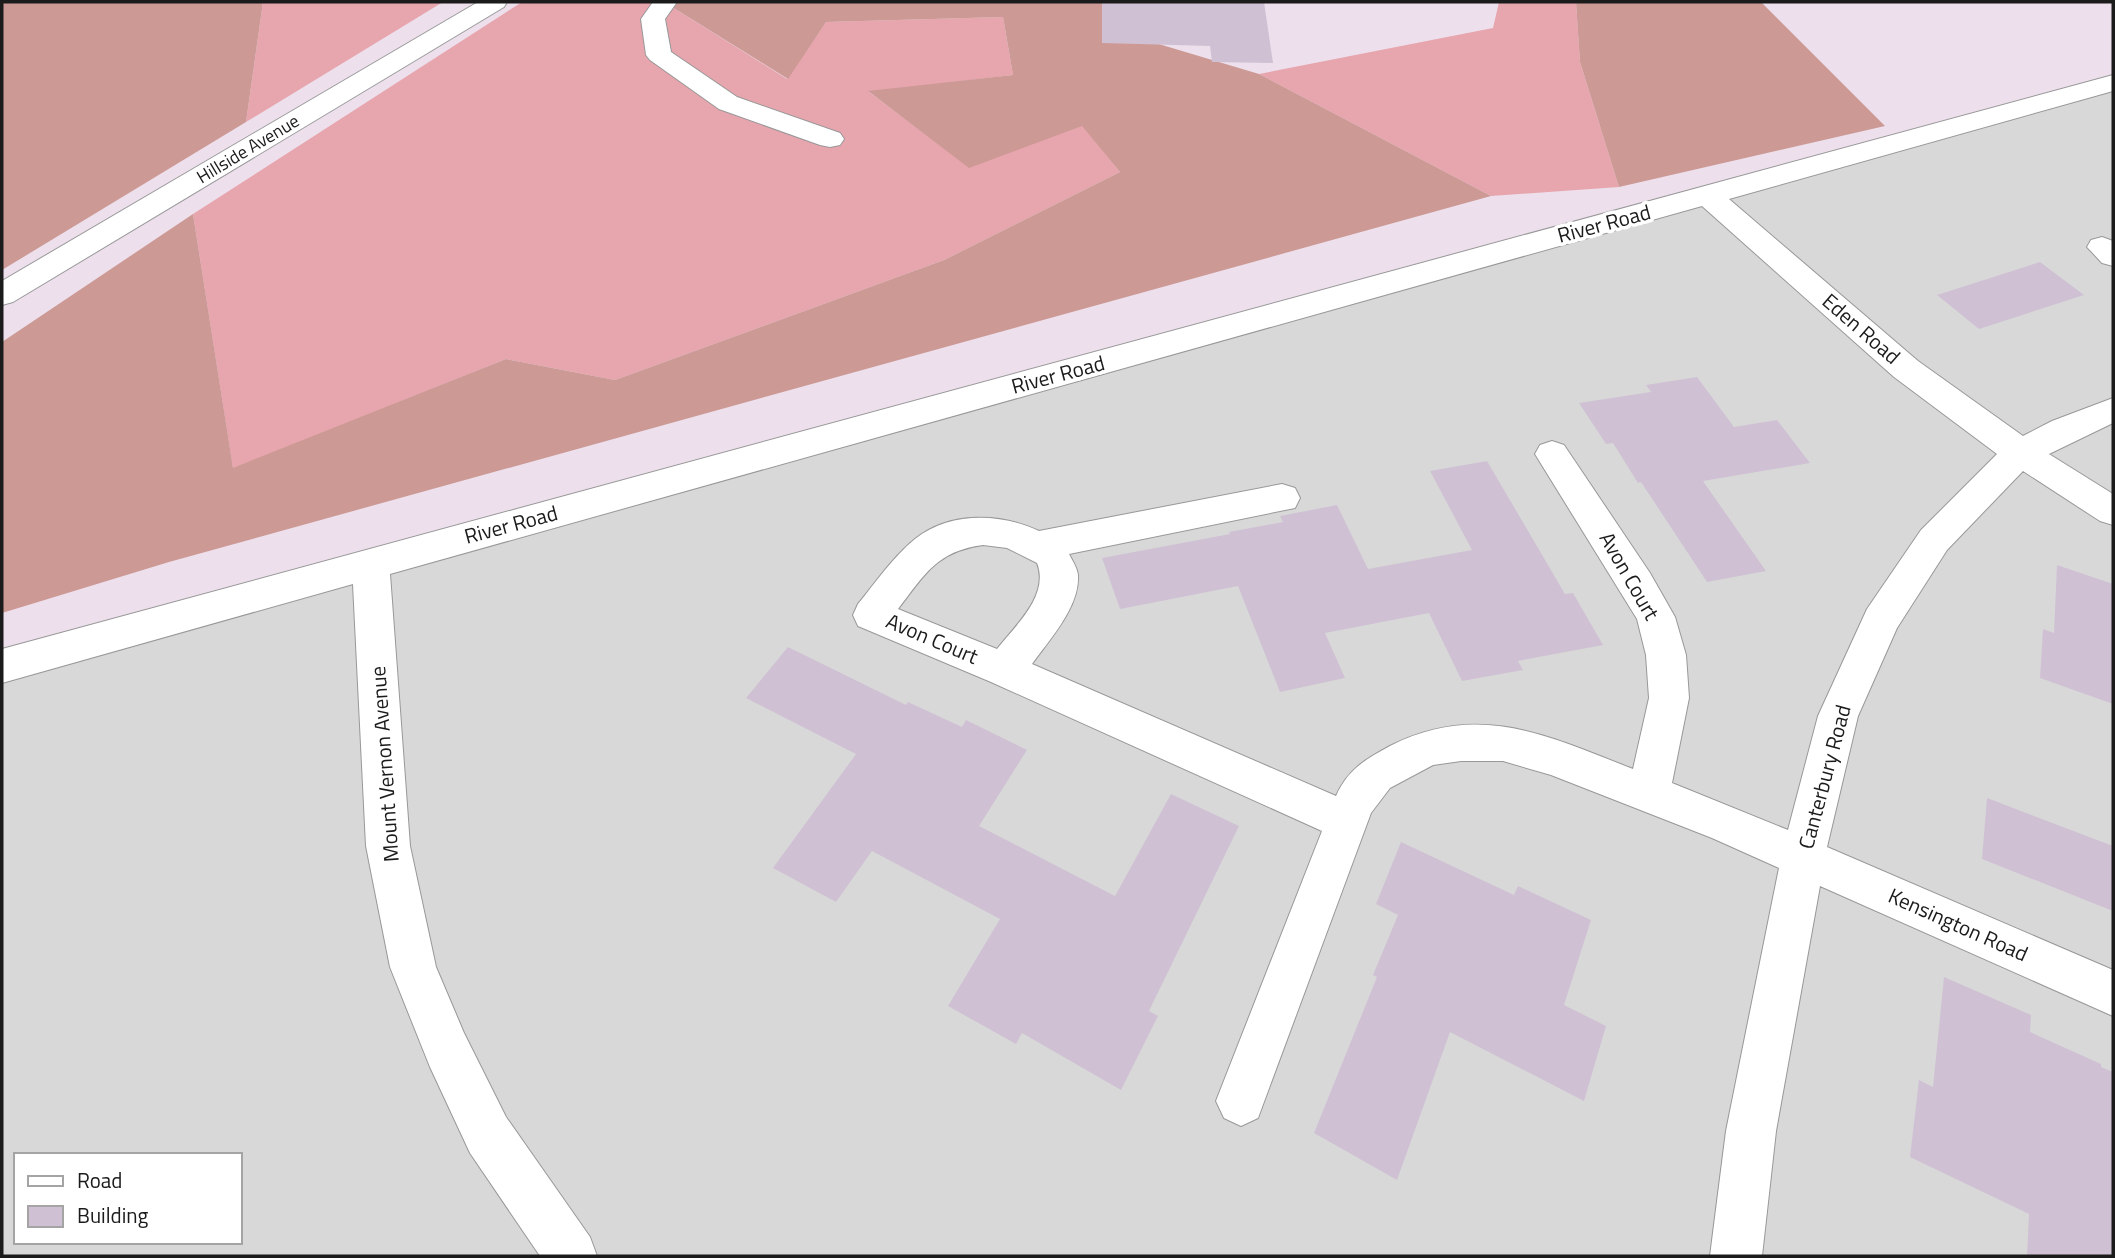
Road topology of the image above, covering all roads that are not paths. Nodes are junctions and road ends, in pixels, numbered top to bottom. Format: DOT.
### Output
graph roads {
  1 [pos="495,2"];
  2 [pos="664,2"];
  3 [pos="2113,83"];
  4 [pos="830,139"];
  5 [pos="1708,196"];
  6 [pos="2,295"];
  7 [pos="2113,411"];
  8 [pos="2021,453"];
  9 [pos="1552,454"];
  10 [pos="1282,498"];
  11 [pos="2113,511"];
  12 [pos="1035,546"];
  13 [pos="371,564"];
  14 [pos="2,666"];
  15 [pos="1005,670"];
  16 [pos="1649,794"];
  17 [pos="1347,821"];
  18 [pos="1803,857"];
  19 [pos="2113,993"];
  20 [pos="1241,1101"];
  21 [pos="571,1256"];
  22 [pos="1736,1256"];
  1 -- 6 [label="street, Hillside Avenue"];
  2 -- 4 [label="street"];
  3 -- 5 [label="street, River Road"];
  5 -- 8 [label="street, Eden Road"];
  5 -- 13 [label="street, River Road"];
  7 -- 8 [label="street, Canterbury Road"];
  8 -- 11 [label="street, Eden Road"];
  8 -- 18 [label="street, Canterbury Road"];
  9 -- 16 [label="street, Avon Court"];
  10 -- 12 [label="street"];
  12 -- 15 [label="street, Avon Court"];
  12 -- 15 [label="street, Avon Court"];
  13 -- 14 [label="street, River Road"];
  13 -- 21 [label="street, Mount Vernon Avenue"];
  15 -- 17 [label="street, Avon Court"];
  16 -- 17 [label="street"];
  16 -- 18 [label="street"];
  17 -- 20 [label="street"];
  18 -- 19 [label="street, Kensington Road"];
  18 -- 22 [label="street, Canterbury Road"];
}
